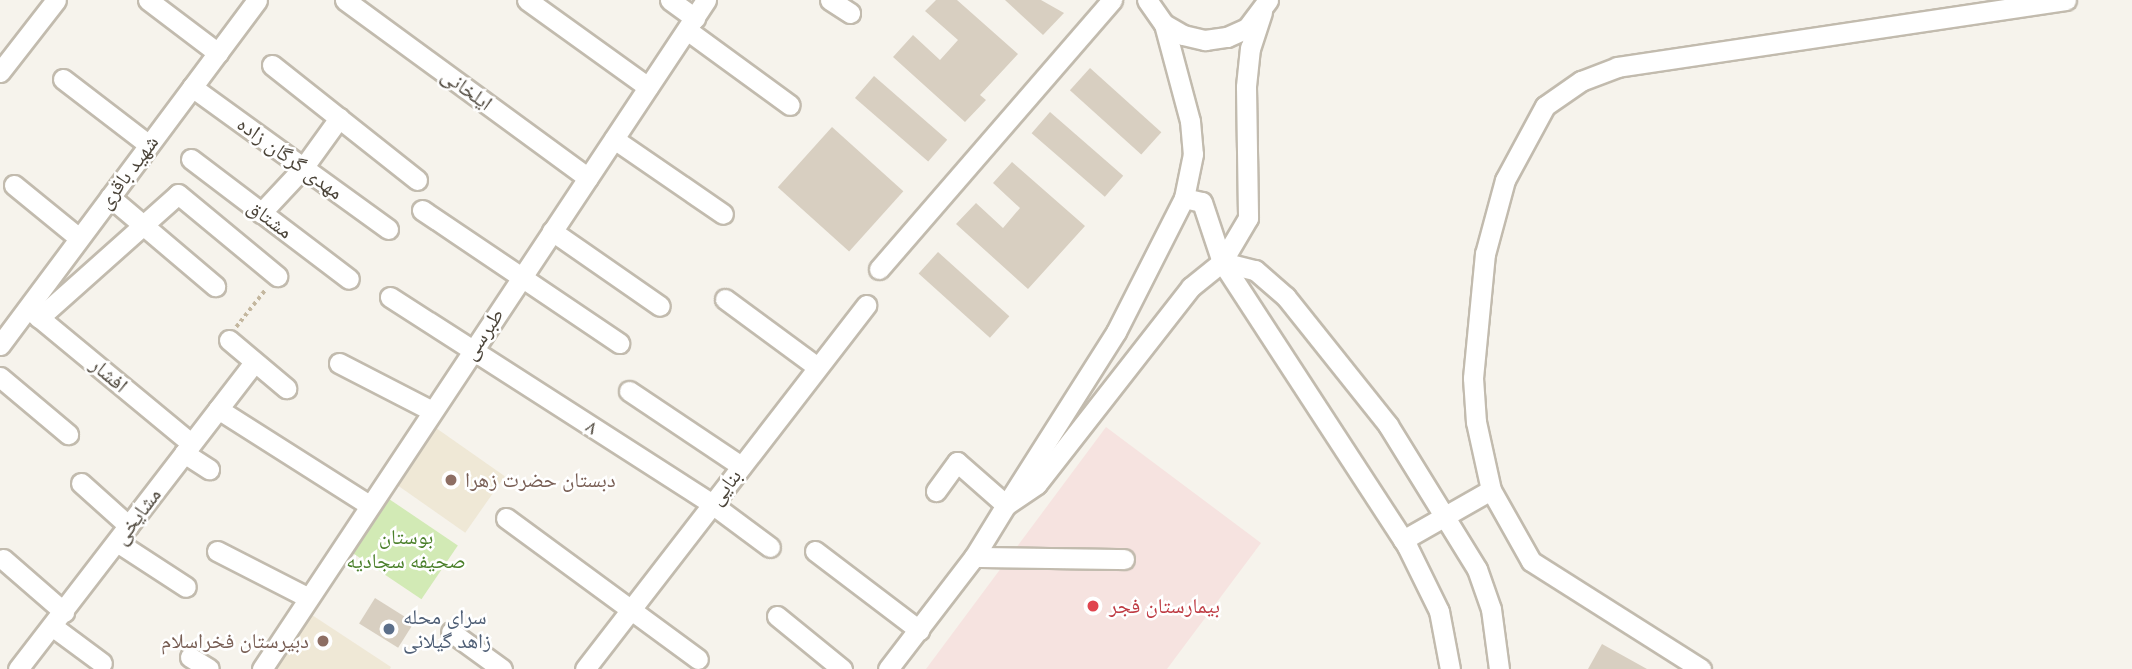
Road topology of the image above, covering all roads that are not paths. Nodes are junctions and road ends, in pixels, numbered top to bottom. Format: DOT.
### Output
graph roads {
  1 [pos="56,0"];
  2 [pos="148,0"];
  3 [pos="257,0"];
  4 [pos="345,0"];
  5 [pos="527,0"];
  6 [pos="670,0"];
  7 [pos="706,0"];
  8 [pos="830,0"];
  9 [pos="1112,0"];
  10 [pos="1147,0"];
  11 [pos="2066,0"];
  12 [pos="1265,6"];
  13 [pos="850,13"];
  14 [pos="691,24"];
  15 [pos="1164,24"];
  16 [pos="218,53"];
  17 [pos="272,65"];
  18 [pos="0,72"];
  19 [pos="63,79"];
  20 [pos="192,87"];
  21 [pos="648,88"];
  22 [pos="790,105"];
  23 [pos="339,118"];
  24 [pos="614,139"];
  25 [pos="149,145"];
  26 [pos="191,159"];
  27 [pos="303,168"];
  28 [pos="589,178"];
  29 [pos="417,180"];
  30 [pos="14,185"];
  31 [pos="110,197"];
  32 [pos="1184,198"];
  33 [pos="422,210"];
  34 [pos="261,213"];
  35 [pos="723,214"];
  36 [pos="144,226"];
  37 [pos="387,229"];
  38 [pos="552,231"];
  39 [pos="79,239"];
  40 [pos="1222,262"];
  41 [pos="879,269"];
  42 [pos="277,276"];
  43 [pos="521,277"];
  44 [pos="349,279"];
  45 [pos="215,286"];
  46 [pos="390,297"];
  47 [pos="725,299"];
  48 [pos="866,305"];
  49 [pos="660,306"];
  50 [pos="34,313"];
  51 [pos="229,340"];
  52 [pos="619,343"];
  53 [pos="0,345"];
  54 [pos="473,350"];
  55 [pos="254,362"];
  56 [pos="339,363"];
  57 [pos="816,366"];
  58 [pos="0,377"];
  59 [pos="286,388"];
  60 [pos="629,391"];
  61 [pos="218,409"];
  62 [pos="432,411"];
  63 [pos="68,433"];
  64 [pos="187,448"];
  65 [pos="741,466"];
  66 [pos="209,469"];
  67 [pos="81,484"];
  68 [pos="1491,490"];
  69 [pos="936,491"];
  70 [pos="712,504"];
  71 [pos="369,505"];
  72 [pos="1006,505"];
  73 [pos="1446,516"];
  74 [pos="506,518"];
  75 [pos="129,526"];
  76 [pos="1403,540"];
  77 [pos="117,542"];
  78 [pos="770,547"];
  79 [pos="217,551"];
  80 [pos="815,551"];
  81 [pos="974,557"];
  82 [pos="3,559"];
  83 [pos="1124,559"];
  84 [pos="186,587"];
  85 [pos="307,597"];
  86 [pos="630,607"];
  87 [pos="777,616"];
  88 [pos="58,619"];
  89 [pos="919,631"];
  90 [pos="452,632"];
  91 [pos="190,657"];
  92 [pos="698,659"];
  93 [pos="102,663"];
  94 [pos="18,669"];
  95 [pos="209,669"];
  96 [pos="262,669"];
  97 [pos="502,669"];
  98 [pos="585,669"];
  99 [pos="842,669"];
  100 [pos="888,669"];
  101 [pos="1450,669"];
  102 [pos="1499,669"];
  103 [pos="1701,669"];
  1 -- 18 [label="street"];
  2 -- 16 [label="street"];
  3 -- 16 [label="street, شهید باقری"];
  4 -- 28 [label="street, ایلخانی"];
  5 -- 21 [label="street"];
  6 -- 14 [label="street"];
  7 -- 14 [label="street, طبرسی"];
  8 -- 13 [label="street"];
  9 -- 41 [label="street"];
  10 -- 15 [label="street"];
  11 -- 68 [label="street"];
  12 -- 15 [label="street"];
  12 -- 40 [label="street"];
  14 -- 21 [label="street, طبرسی"];
  14 -- 22 [label="street"];
  15 -- 32 [label="street"];
  16 -- 20 [label="street, شهید باقری"];
  17 -- 23 [label="street"];
  19 -- 25 [label="street"];
  20 -- 25 [label="street, شهید باقری"];
  20 -- 27 [label="street, مهدی گرگان زاده"];
  21 -- 24 [label="street, طبرسی"];
  23 -- 27 [label="street"];
  23 -- 29 [label="street"];
  24 -- 28 [label="street, طبرسی"];
  24 -- 35 [label="street"];
  25 -- 31 [label="street, شهید باقری"];
  26 -- 34 [label="street, مشتاق"];
  27 -- 34 [label="street"];
  27 -- 37 [label="street, مهدی گرگان زاده"];
  28 -- 38 [label="street, طبرسی"];
  30 -- 39 [label="street"];
  31 -- 36 [label="street"];
  31 -- 39 [label="street, شهید باقری"];
  32 -- 40 [label="street"];
  32 -- 72 [label="street"];
  33 -- 43 [label="street"];
  34 -- 44 [label="street, مشتاق"];
  36 -- 42 [label="street"];
  36 -- 45 [label="street"];
  36 -- 50 [label="street"];
  38 -- 43 [label="street, طبرسی"];
  38 -- 49 [label="street"];
  39 -- 50 [label="street, شهید باقری"];
  40 -- 72 [label="street"];
  40 -- 73 [label="street"];
  40 -- 76 [label="street"];
  43 -- 52 [label="street"];
  43 -- 54 [label="street, طبرسی"];
  46 -- 54 [label="street, ۸"];
  47 -- 57 [label="street"];
  48 -- 57 [label="street, بنایی"];
  50 -- 53 [label="street, شهید باقری"];
  50 -- 64 [label="street, افشار"];
  51 -- 55 [label="street"];
  54 -- 62 [label="street, طبرسی"];
  54 -- 70 [label="street, ۸"];
  55 -- 59 [label="street"];
  55 -- 61 [label="street, مشایخی"];
  56 -- 62 [label="street"];
  57 -- 65 [label="street, بنایی"];
  58 -- 63 [label="street"];
  60 -- 65 [label="street"];
  61 -- 64 [label="street, مشایخی"];
  61 -- 71 [label="street"];
  62 -- 71 [label="street, طبرسی"];
  64 -- 66 [label="street, افشار"];
  64 -- 75 [label="street, مشایخی"];
  65 -- 70 [label="street, بنایی"];
  67 -- 75 [label="street"];
  68 -- 73 [label="street"];
  68 -- 103 [label="street"];
  69 -- 72 [label="street"];
  70 -- 78 [label="street, ۸"];
  70 -- 86 [label="street, بنایی"];
  71 -- 85 [label="street, طبرسی"];
  72 -- 81 [label="street"];
  73 -- 76 [label="street"];
  73 -- 102 [label="street"];
  74 -- 86 [label="street"];
  75 -- 77 [label="street, مشایخی"];
  76 -- 101 [label="street"];
  77 -- 84 [label="street"];
  77 -- 88 [label="street, مشایخی"];
  79 -- 85 [label="street"];
  80 -- 89 [label="street"];
  81 -- 83 [label="street"];
  81 -- 89 [label="street"];
  82 -- 88 [label="street"];
  85 -- 96 [label="street, طبرسی"];
  86 -- 92 [label="street"];
  86 -- 98 [label="street, بنایی"];
  87 -- 99 [label="street"];
  88 -- 93 [label="street"];
  88 -- 94 [label="street, مشایخی"];
  89 -- 100 [label="street"];
  90 -- 97 [label="street"];
  91 -- 95 [label="street"];
}
